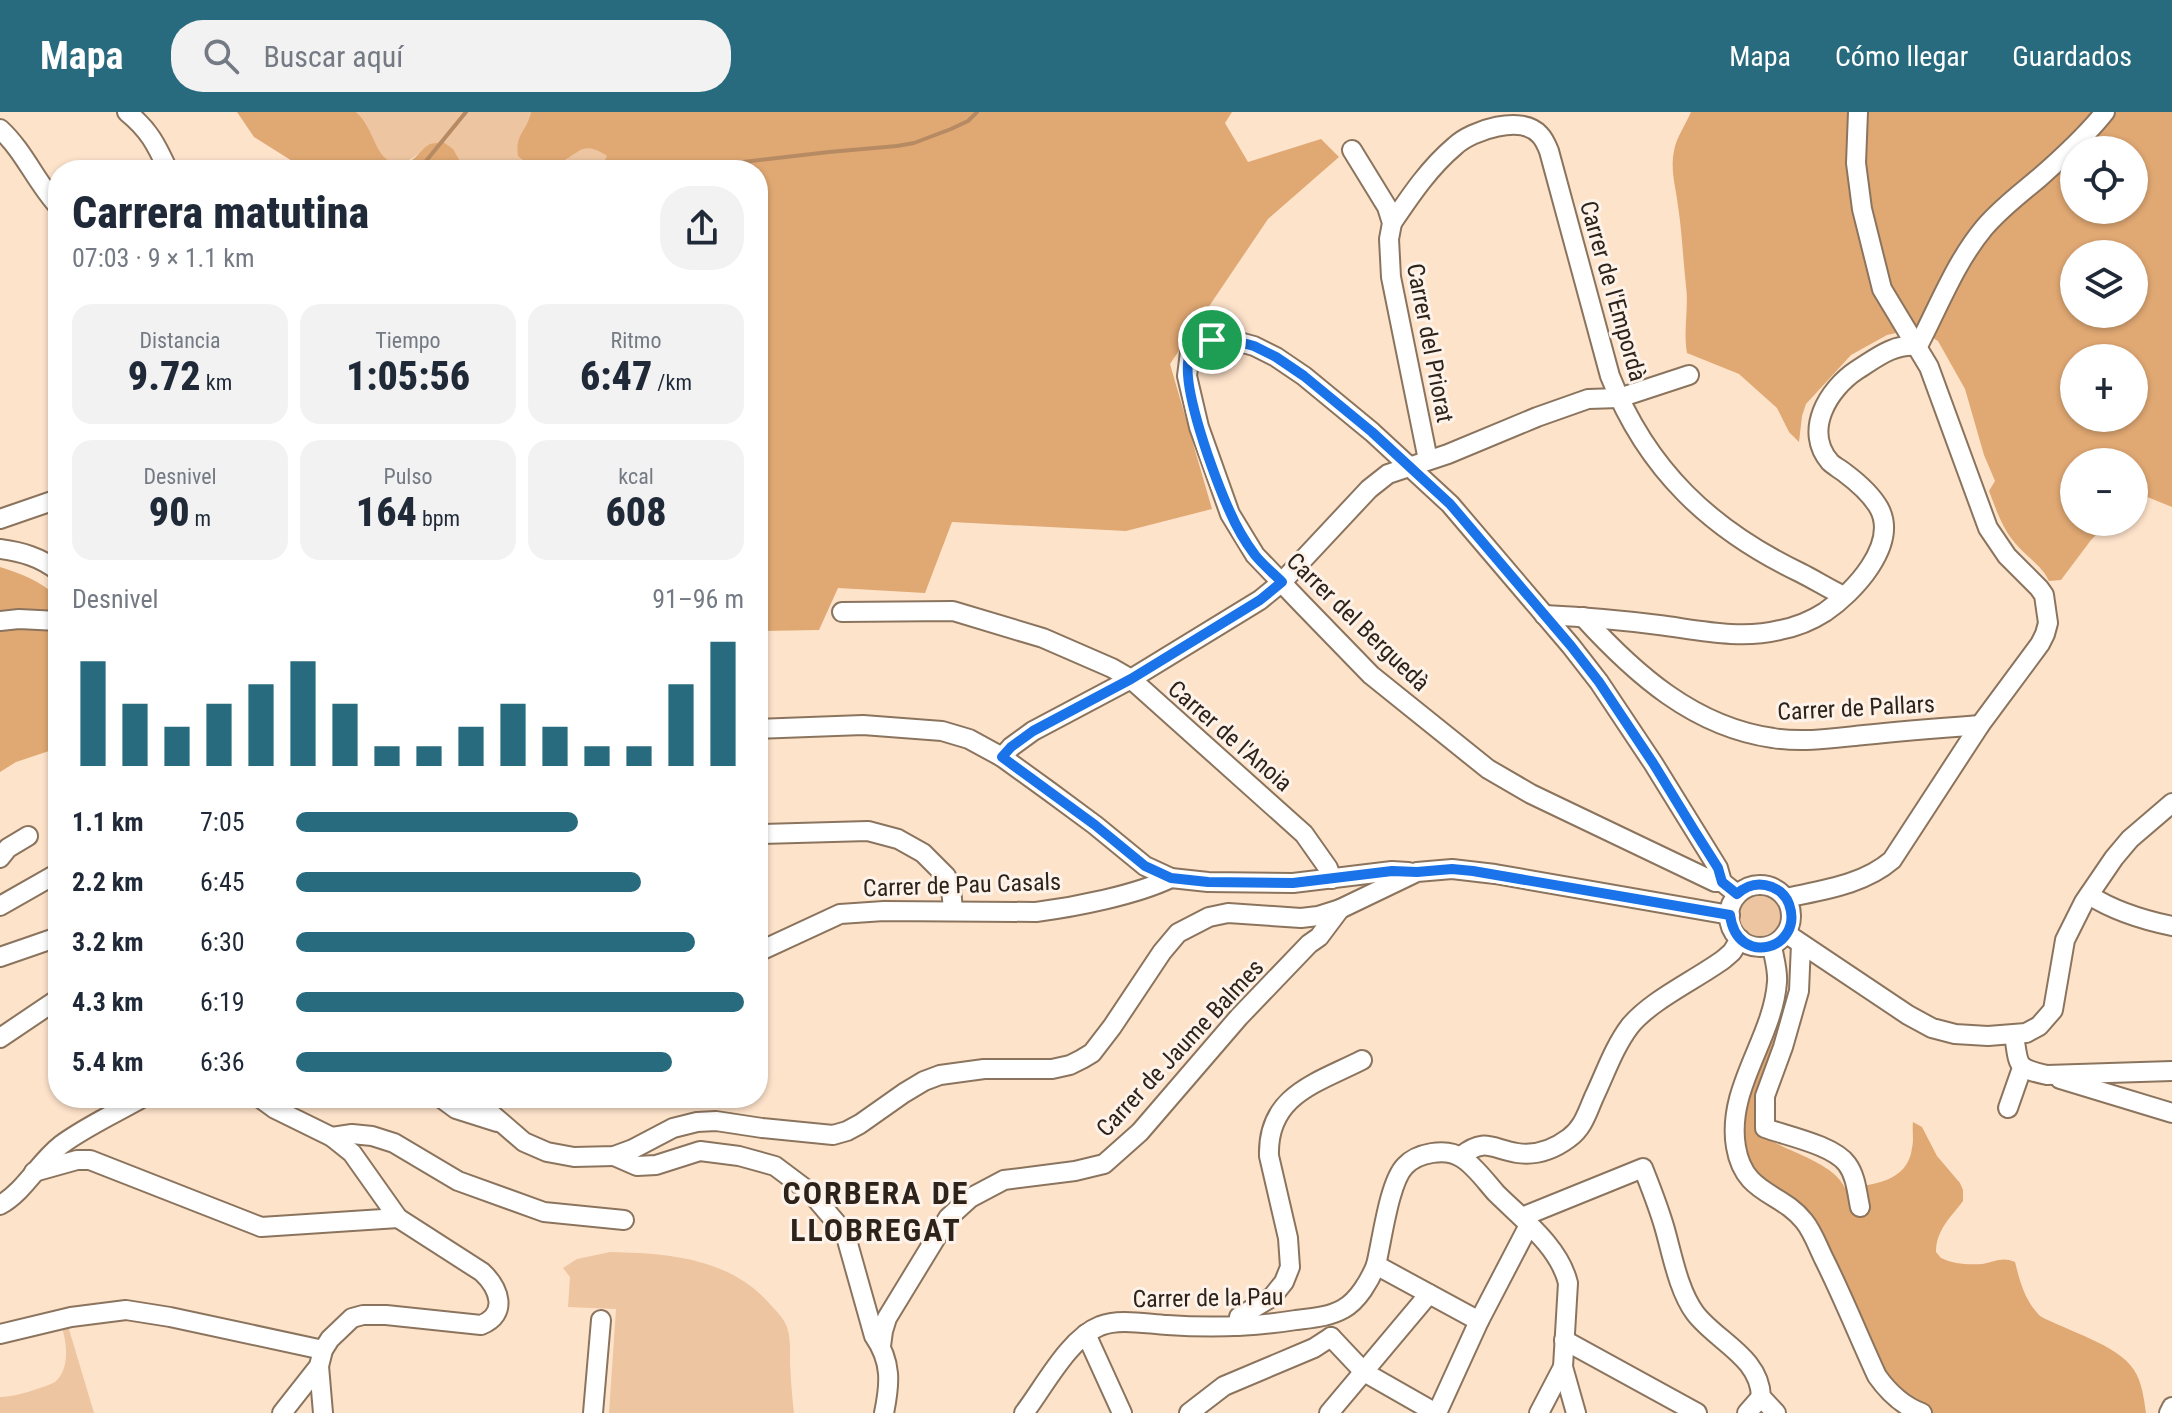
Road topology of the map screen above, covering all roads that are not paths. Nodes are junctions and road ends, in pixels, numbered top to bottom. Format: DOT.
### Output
graph roads {
  1 [pos="127,112"];
  2 [pos="1858,112"];
  3 [pos="2105,112"];
  4 [pos="0,129"];
  5 [pos="1352,150"];
  6 [pos="164,160"];
  7 [pos="48,194"];
  8 [pos="1392,223"];
  9 [pos="1918,346"];
  10 [pos="1689,375"];
  11 [pos="1619,398"];
  12 [pos="1419,462"];
  13 [pos="48,502"];
  14 [pos="0,519"];
  15 [pos="0,549"];
  16 [pos="48,564"];
  17 [pos="1282,582"];
  18 [pos="1844,596"];
  19 [pos="842,612"];
  20 [pos="1544,615"];
  21 [pos="1583,617"];
  22 [pos="48,620"];
  23 [pos="0,621"];
  24 [pos="1131,679"];
  25 [pos="1980,725"];
  26 [pos="768,729"];
  27 [pos="1002,757"];
  28 [pos="2172,803"];
  29 [pos="768,834"];
  30 [pos="28,836"];
  31 [pos="0,858"];
  32 [pos="1417,872"];
  33 [pos="1171,878"];
  34 [pos="48,879"];
  35 [pos="1332,879"];
  36 [pos="1721,881"];
  37 [pos="2089,895"];
  38 [pos="1786,898"];
  39 [pos="0,906"];
  40 [pos="1340,909"];
  41 [pos="953,910"];
  42 [pos="1730,915"];
  43 [pos="1301,918"];
  44 [pos="2172,926"];
  45 [pos="1740,939"];
  46 [pos="1794,939"];
  47 [pos="48,940"];
  48 [pos="1309,944"];
  49 [pos="1772,946"];
  50 [pos="768,947"];
  51 [pos="0,957"];
  52 [pos="48,1006"];
  53 [pos="2014,1035"];
  54 [pos="0,1038"];
  55 [pos="1362,1060"];
  56 [pos="2022,1068"];
  57 [pos="2172,1071"];
  58 [pos="2055,1075"];
  59 [pos="125,1108"];
  60 [pos="274,1108"];
  61 [pos="456,1108"];
  62 [pos="484,1108"];
  63 [pos="2008,1108"];
  64 [pos="2172,1113"];
  65 [pos="501,1124"];
  66 [pos="332,1137"];
  67 [pos="647,1142"];
  68 [pos="614,1156"];
  69 [pos="1461,1156"];
  70 [pos="656,1165"];
  71 [pos="34,1172"];
  72 [pos="0,1205"];
  73 [pos="1860,1207"];
  74 [pos="398,1218"];
  75 [pos="624,1220"];
  76 [pos="1526,1221"];
  77 [pos="1376,1265"];
  78 [pos="1429,1294"];
  79 [pos="864,1302"];
  80 [pos="890,1312"];
  81 [pos="1321,1317"];
  82 [pos="601,1320"];
  83 [pos="1479,1321"];
  84 [pos="1238,1326"];
  85 [pos="0,1334"];
  86 [pos="1086,1334"];
  87 [pos="1328,1339"];
  88 [pos="1564,1340"];
  89 [pos="881,1346"];
  90 [pos="321,1358"];
  91 [pos="1563,1367"];
  92 [pos="1364,1372"];
  93 [pos="298,1392"];
  94 [pos="1761,1397"];
  95 [pos="322,1406"];
  96 [pos="2172,1407"];
  97 [pos="1195,1408"];
  98 [pos="282,1413"];
  99 [pos="593,1413"];
  100 [pos="884,1413"];
  101 [pos="1024,1413"];
  102 [pos="1122,1413"];
  103 [pos="1218,1413"];
  104 [pos="1329,1413"];
  105 [pos="1436,1413"];
  106 [pos="1539,1413"];
  107 [pos="1576,1413"];
  108 [pos="1697,1413"];
  109 [pos="1747,1413"];
  110 [pos="1776,1413"];
  111 [pos="1922,1413"];
  112 [pos="2169,1413"];
  1 -- 6 [label="street"];
  2 -- 9 [label="street"];
  3 -- 9 [label="street"];
  4 -- 7 [label="street"];
  5 -- 8 [label="street, Carrer del Priorat"];
  8 -- 11 [label="street, Carrer de l'Empordà"];
  8 -- 12 [label="street, Carrer del Priorat"];
  9 -- 18 [label="street"];
  9 -- 25 [label="street"];
  10 -- 11 [label="street"];
  11 -- 12 [label="street"];
  11 -- 18 [label="street, Carrer de l'Empordà"];
  12 -- 17 [label="street"];
  12 -- 17 [label="street, Carrer del Berguedà"];
  12 -- 20 [label="street"];
  13 -- 14 [label="street"];
  15 -- 16 [label="street"];
  17 -- 24 [label="street"];
  17 -- 36 [label="street, Carrer del Berguedà"];
  18 -- 21 [label="street"];
  19 -- 24 [label="street, Carrer de l'Anoia"];
  20 -- 21 [label="street"];
  20 -- 36 [label="street"];
  21 -- 25 [label="street, Carrer de Pallars"];
  22 -- 23 [label="street"];
  24 -- 27 [label="street"];
  24 -- 35 [label="street, Carrer de l'Anoia"];
  25 -- 38 [label="street"];
  26 -- 27 [label="street"];
  27 -- 33 [label="street"];
  28 -- 37 [label="street"];
  29 -- 41 [label="street"];
  30 -- 31 [label="street"];
  32 -- 35 [label="street"];
  32 -- 40 [label="street"];
  32 -- 42 [label="street"];
  33 -- 35 [label="street"];
  33 -- 41 [label="street, Carrer de Pau Casals"];
  34 -- 39 [label="street"];
  36 -- 38 [label="street"];
  36 -- 42 [label="street"];
  37 -- 44 [label="street"];
  37 -- 53 [label="street"];
  38 -- 46 [label="street"];
  40 -- 43 [label="street"];
  40 -- 48 [label="street, Carrer de Jaume Balmes"];
  41 -- 50 [label="street, Carrer de Pau Casals"];
  42 -- 45 [label="street"];
  43 -- 48 [label="street"];
  43 -- 67 [label="street"];
  45 -- 49 [label="street"];
  45 -- 69 [label="street"];
  46 -- 49 [label="street"];
  46 -- 53 [label="street"];
  46 -- 73 [label="street"];
  47 -- 51 [label="street"];
  48 -- 80 [label="street, Carrer de Jaume Balmes"];
  49 -- 111 [label="street"];
  52 -- 54 [label="street"];
  53 -- 56 [label="street"];
  55 -- 84 [label="street"];
  56 -- 58 [label="street"];
  56 -- 63 [label="street"];
  57 -- 58 [label="street"];
  58 -- 64 [label="street"];
  59 -- 71 [label="street"];
  60 -- 66 [label="street"];
  61 -- 65 [label="street"];
  62 -- 65 [label="street"];
  65 -- 68 [label="street"];
  66 -- 74 [label="street"];
  66 -- 75 [label="street"];
  67 -- 68 [label="street"];
  67 -- 70 [label="street"];
  68 -- 70 [label="street"];
  69 -- 76 [label="street"];
  69 -- 77 [label="street"];
  70 -- 79 [label="street"];
  71 -- 72 [label="street"];
  71 -- 74 [label="street"];
  74 -- 90 [label="street"];
  76 -- 83 [label="street"];
  76 -- 88 [label="street"];
  76 -- 94 [label="street"];
  77 -- 78 [label="street"];
  77 -- 81 [label="street"];
  78 -- 83 [label="street"];
  78 -- 92 [label="street"];
  79 -- 80 [label="street"];
  79 -- 89 [label="street"];
  80 -- 89 [label="street, Carrer de Jaume Balmes"];
  81 -- 84 [label="street, Carrer de la Pau"];
  81 -- 87 [label="street"];
  82 -- 99 [label="street"];
  83 -- 105 [label="street"];
  84 -- 86 [label="street, Carrer de la Pau"];
  85 -- 90 [label="street"];
  86 -- 101 [label="street"];
  86 -- 102 [label="street"];
  87 -- 92 [label="street"];
  87 -- 97 [label="street"];
  88 -- 91 [label="street"];
  88 -- 108 [label="street"];
  89 -- 100 [label="street"];
  90 -- 93 [label="street"];
  90 -- 95 [label="street"];
  91 -- 106 [label="street"];
  91 -- 107 [label="street"];
  92 -- 104 [label="street"];
  92 -- 105 [label="street"];
  93 -- 95 [label="street"];
  93 -- 98 [label="street"];
  94 -- 109 [label="street"];
  94 -- 110 [label="street"];
  96 -- 112 [label="street"];
  97 -- 103 [label="street"];
}
